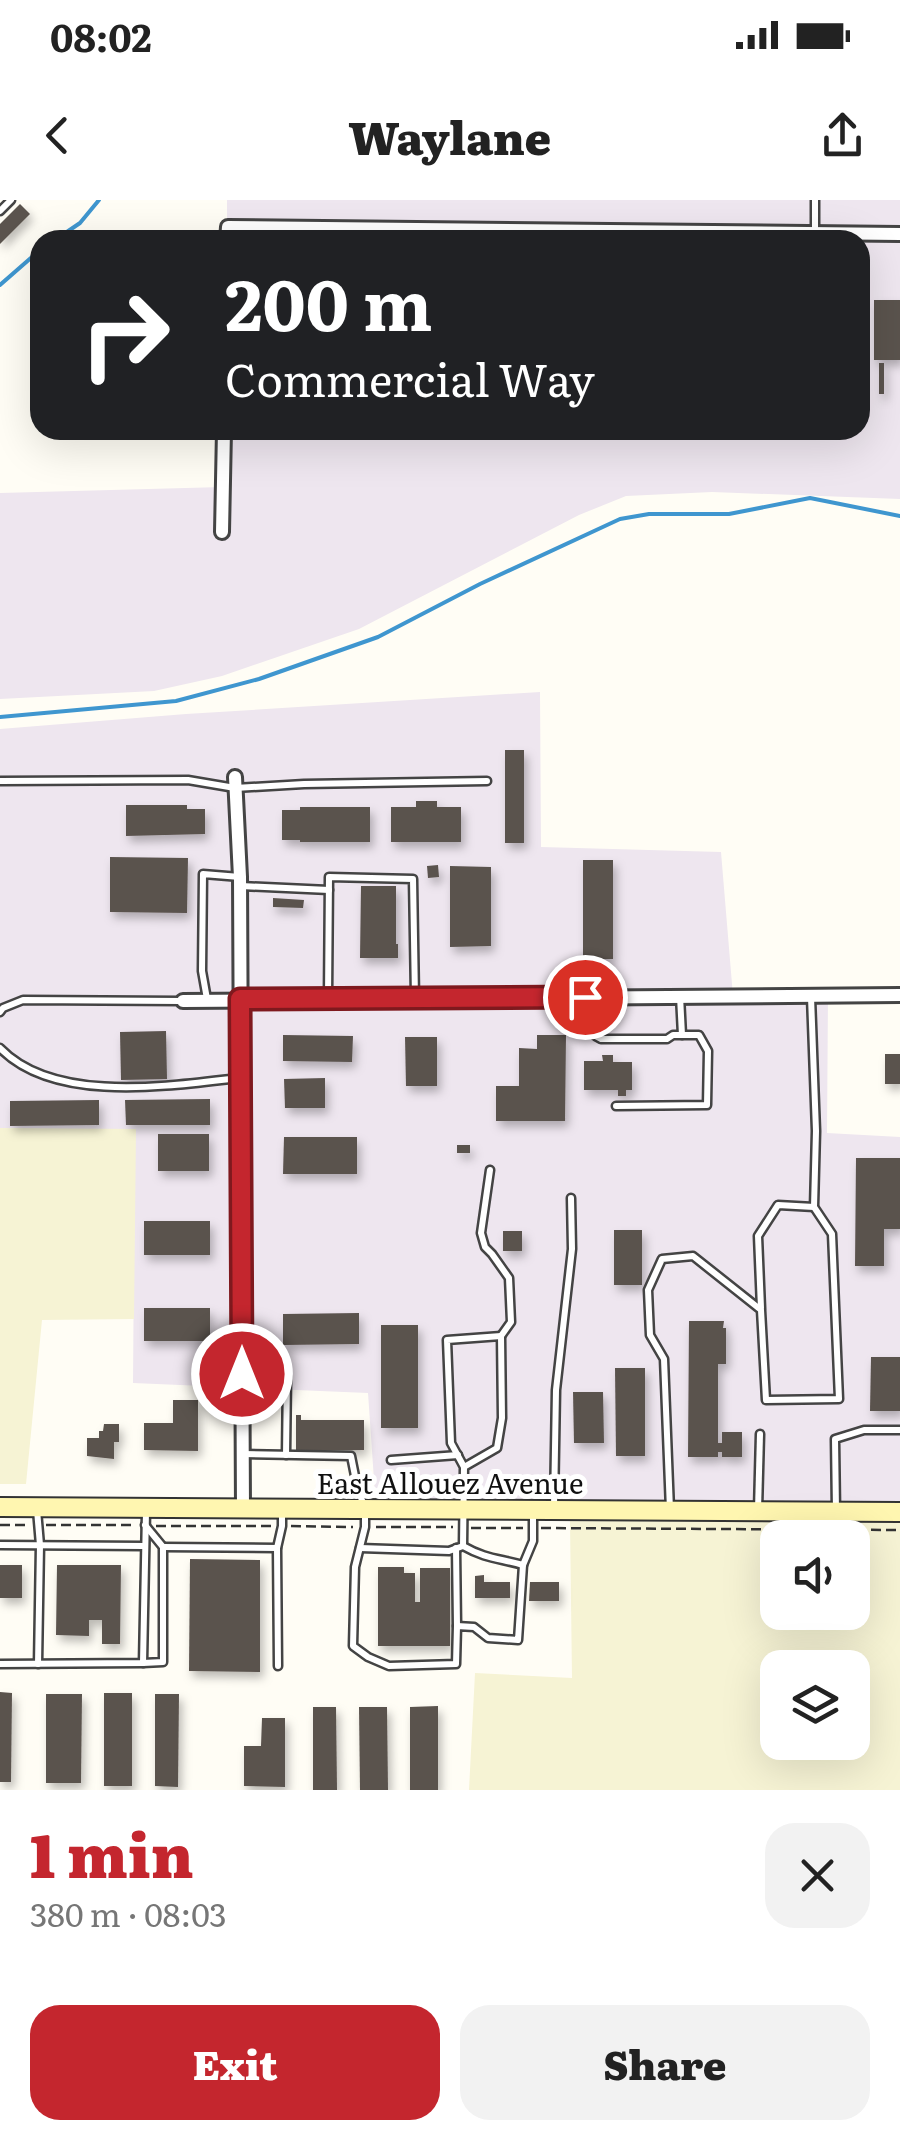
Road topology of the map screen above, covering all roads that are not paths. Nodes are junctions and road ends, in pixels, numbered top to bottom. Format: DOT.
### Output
graph roads {
  1 [pos="11,200"];
  2 [pos="815,200"];
  3 [pos="0,211"];
  4 [pos="815,230"];
  5 [pos="870,233"];
  6 [pos="900,234"];
  7 [pos="224,440"];
  8 [pos="222,532"];
  9 [pos="0,781"];
  10 [pos="487,781"];
  11 [pos="235,783"];
  12 [pos="240,886"];
  13 [pos="329,890"];
  14 [pos="900,995"];
  15 [pos="680,996"];
  16 [pos="811,996"];
  17 [pos="585,997"];
  18 [pos="415,998"];
  19 [pos="240,999"];
  20 [pos="328,999"];
  21 [pos="207,1000"];
  22 [pos="183,1001"];
  23 [pos="0,1012"];
  24 [pos="682,1035"];
  25 [pos="0,1048"];
  26 [pos="241,1078"];
  27 [pos="616,1106"];
  28 [pos="490,1170"];
  29 [pos="571,1198"];
  30 [pos="814,1207"];
  31 [pos="761,1310"];
  32 [pos="501,1336"];
  33 [pos="242,1374"];
  34 [pos="900,1430"];
  35 [pos="760,1434"];
  36 [pos="243,1454"];
  37 [pos="286,1455"];
  38 [pos="458,1455"];
  39 [pos="390,1460"];
  40 [pos="464,1467"];
  41 [pos="0,1507"];
  42 [pos="244,1508"];
  43 [pos="554,1510"];
  44 [pos="670,1511"];
  45 [pos="758,1512"];
  46 [pos="836,1512"];
  47 [pos="900,1512"];
  48 [pos="38,1516"];
  49 [pos="146,1517"];
  50 [pos="282,1518"];
  51 [pos="365,1518"];
  52 [pos="464,1519"];
  53 [pos="533,1519"];
  54 [pos="0,1545"];
  55 [pos="40,1545"];
  56 [pos="144,1546"];
  57 [pos="163,1546"];
  58 [pos="460,1547"];
  59 [pos="277,1548"];
  60 [pos="360,1548"];
  61 [pos="522,1565"];
  62 [pos="457,1626"];
  63 [pos="143,1662"];
  64 [pos="0,1664"];
  65 [pos="38,1664"];
  66 [pos="278,1666"];
  1 -- 3 [label="lane"];
  2 -- 4 [label="lane"];
  5 -- 6 [label="street"];
  7 -- 8 [label="street"];
  9 -- 11 [label="lane"];
  10 -- 11 [label="lane"];
  11 -- 12 [label="street"];
  12 -- 13 [label="lane"];
  12 -- 19 [label="street"];
  12 -- 21 [label="lane"];
  13 -- 18 [label="lane"];
  13 -- 20 [label="lane"];
  14 -- 16 [label="street"];
  15 -- 16 [label="street"];
  15 -- 17 [label="street"];
  15 -- 24 [label="lane"];
  16 -- 30 [label="lane"];
  17 -- 18 [label="street"];
  17 -- 24 [label="lane"];
  18 -- 20 [label="street"];
  19 -- 20 [label="street"];
  19 -- 21 [label="street"];
  19 -- 26 [label="street"];
  21 -- 22 [label="street"];
  22 -- 23 [label="lane"];
  24 -- 27 [label="lane"];
  25 -- 26 [label="lane"];
  26 -- 33 [label="street"];
  28 -- 32 [label="lane"];
  29 -- 43 [label="lane"];
  30 -- 31 [label="lane"];
  30 -- 31 [label="lane"];
  31 -- 44 [label="lane"];
  32 -- 38 [label="lane"];
  32 -- 40 [label="lane"];
  33 -- 36 [label="street"];
  33 -- 37 [label="lane"];
  34 -- 46 [label="lane"];
  35 -- 45 [label="lane"];
  36 -- 37 [label="lane"];
  36 -- 42 [label="street"];
  37 -- 51 [label="lane"];
  38 -- 39 [label="lane"];
  38 -- 40 [label="lane"];
  40 -- 52 [label="lane"];
  41 -- 48 [label="street, East Allouez Avenue"];
  42 -- 49 [label="street, East Allouez Avenue"];
  42 -- 50 [label="street, East Allouez Avenue"];
  43 -- 44 [label="street, East Allouez Avenue"];
  43 -- 53 [label="street, East Allouez Avenue"];
  44 -- 45 [label="street, East Allouez Avenue"];
  45 -- 46 [label="street, East Allouez Avenue"];
  46 -- 47 [label="street, East Allouez Avenue"];
  48 -- 49 [label="street, East Allouez Avenue"];
  48 -- 55 [label="lane"];
  49 -- 56 [label="lane"];
  49 -- 57 [label="lane"];
  50 -- 51 [label="street, East Allouez Avenue"];
  50 -- 59 [label="lane"];
  51 -- 52 [label="street, East Allouez Avenue"];
  51 -- 60 [label="lane"];
  52 -- 53 [label="street, East Allouez Avenue"];
  52 -- 58 [label="lane"];
  53 -- 61 [label="lane"];
  54 -- 55 [label="lane"];
  55 -- 56 [label="lane"];
  55 -- 65 [label="lane"];
  56 -- 63 [label="lane"];
  57 -- 59 [label="lane"];
  57 -- 63 [label="lane"];
  58 -- 60 [label="lane"];
  58 -- 61 [label="lane"];
  58 -- 62 [label="lane"];
  59 -- 66 [label="lane"];
  60 -- 62 [label="lane"];
  61 -- 62 [label="lane"];
  63 -- 65 [label="lane"];
  64 -- 65 [label="lane"];
}
